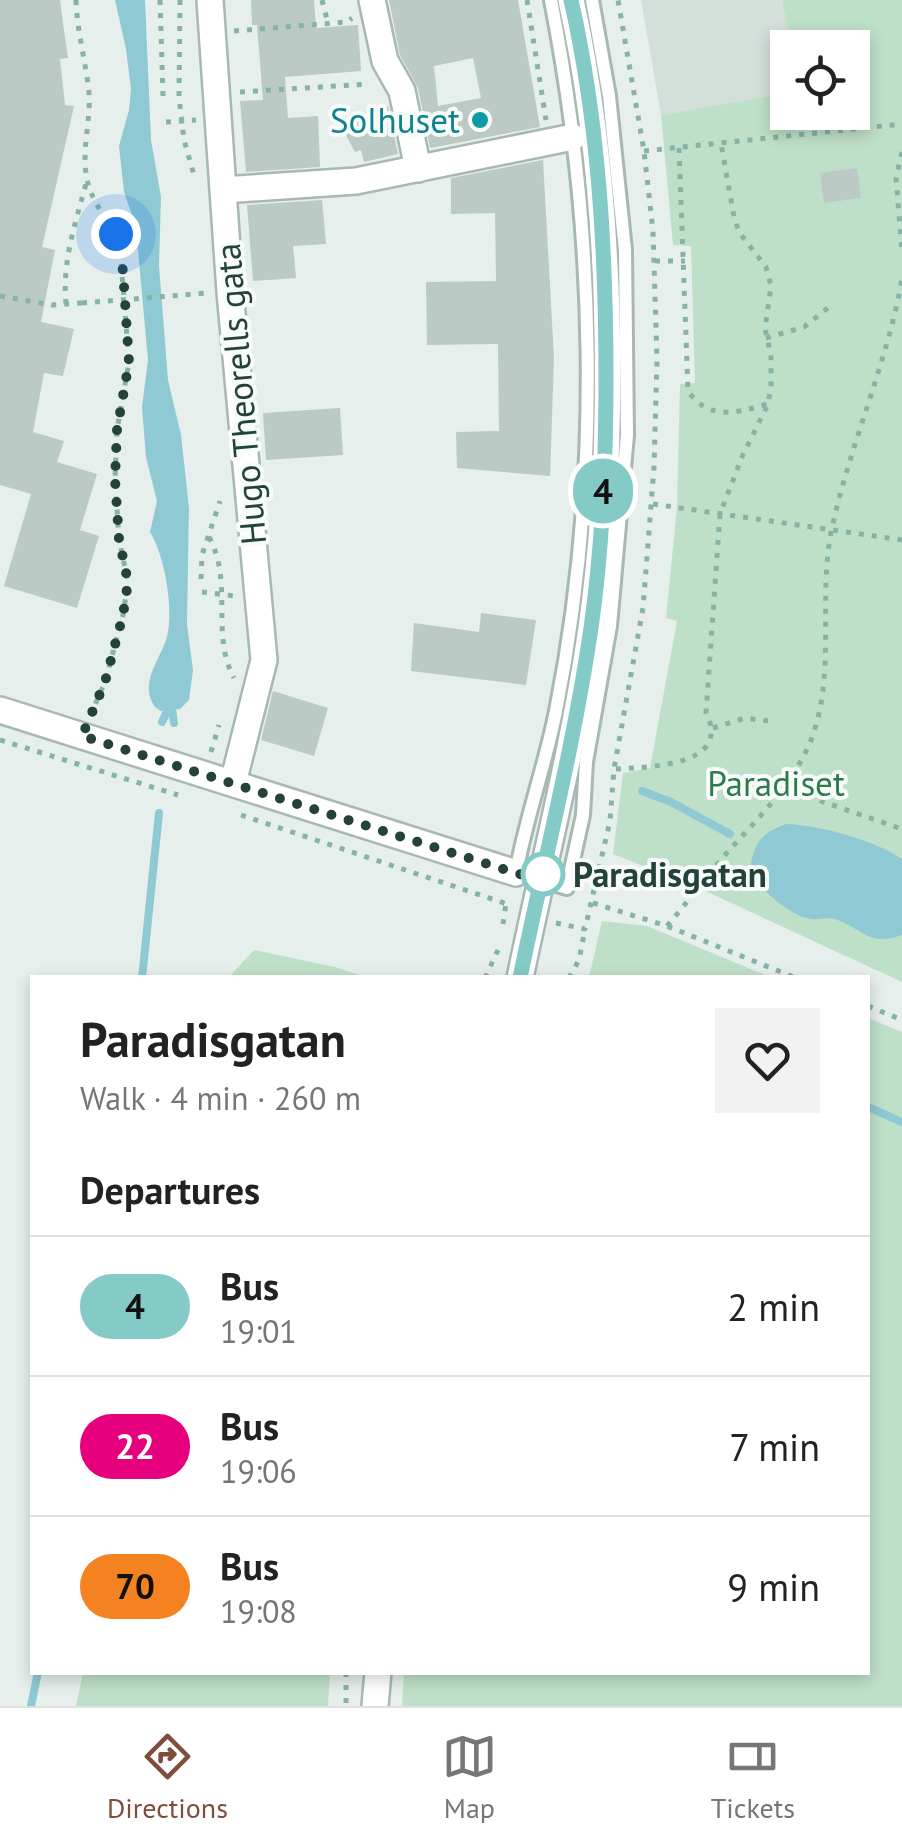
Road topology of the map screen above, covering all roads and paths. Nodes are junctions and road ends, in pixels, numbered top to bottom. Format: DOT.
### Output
graph roads {
  1 [pos="76,0"];
  2 [pos="160,0"];
  3 [pos="180,0"];
  4 [pos="210,0"];
  5 [pos="322,0"];
  6 [pos="527,0"];
  7 [pos="552,0"];
  8 [pos="571,0"];
  9 [pos="592,0"];
  10 [pos="373,1"];
  11 [pos="328,23"];
  12 [pos="212,33"];
  13 [pos="397,83"];
  14 [pos="217,94"];
  15 [pos="162,96"];
  16 [pos="204,120"];
  17 [pos="180,121"];
  18 [pos="166,122"];
  19 [pos="902,124"];
  20 [pos="561,139"];
  21 [pos="721,144"];
  22 [pos="679,148"];
  23 [pos="644,150"];
  24 [pos="902,152"];
  25 [pos="418,169"];
  26 [pos="87,181"];
  27 [pos="196,181"];
  28 [pos="223,190"];
  29 [pos="902,252"];
  30 [pos="655,261"];
  31 [pos="686,261"];
  32 [pos="902,279"];
  33 [pos="208,294"];
  34 [pos="0,296"];
  35 [pos="66,304"];
  36 [pos="830,307"];
  37 [pos="766,338"];
  38 [pos="768,404"];
  39 [pos="220,501"];
  40 [pos="651,504"];
  41 [pos="720,514"];
  42 [pos="831,530"];
  43 [pos="208,537"];
  44 [pos="902,540"];
  45 [pos="200,578"];
  46 [pos="202,592"];
  47 [pos="223,594"];
  48 [pos="238,596"];
  49 [pos="234,678"];
  50 [pos="0,710"];
  51 [pos="768,721"];
  52 [pos="713,728"];
  53 [pos="82,736"];
  54 [pos="0,740"];
  55 [pos="614,769"];
  56 [pos="232,784"];
  57 [pos="783,788"];
  58 [pos="188,798"];
  59 [pos="241,816"];
  60 [pos="902,829"];
  61 [pos="516,873"];
  62 [pos="542,880"];
  63 [pos="561,924"];
  64 [pos="667,926"];
  65 [pos="585,929"];
  66 [pos="502,933"];
  67 [pos="499,948"];
  68 [pos="486,975"];
  69 [pos="521,975"];
  70 [pos="570,975"];
  71 [pos="789,975"];
  72 [pos="870,1007"];
  73 [pos="902,1020"];
  74 [pos="346,1675"];
  75 [pos="378,1675"];
  76 [pos="346,1706"];
  77 [pos="375,1706"];
  1 -- 26 [label="path"];
  2 -- 15 [label="path"];
  3 -- 17 [label="path"];
  4 -- 12 [label="street, Hugo Theorells gata"];
  5 -- 11 [label="path"];
  6 -- 20 [label="path"];
  7 -- 20 [label="lane"];
  8 -- 62 [label="street"];
  9 -- 62 [label="lane"];
  10 -- 11 [label="path"];
  10 -- 13 [label="street"];
  11 -- 12 [label="path"];
  12 -- 14 [label="street, Hugo Theorells gata"];
  13 -- 14 [label="path"];
  13 -- 25 [label="street"];
  14 -- 28 [label="street, Hugo Theorells gata"];
  16 -- 17 [label="path"];
  17 -- 18 [label="path"];
  17 -- 27 [label="path"];
  19 -- 21 [label="path"];
  20 -- 25 [label="street"];
  20 -- 61 [label="lane"];
  21 -- 22 [label="path"];
  21 -- 37 [label="path"];
  22 -- 23 [label="path"];
  22 -- 31 [label="path"];
  24 -- 29 [label="path"];
  25 -- 28 [label="street"];
  26 -- 35 [label="path"];
  26 -- 53 [label="path"];
  28 -- 56 [label="street, Hugo Theorells gata"];
  30 -- 31 [label="path"];
  31 -- 38 [label="path"];
  32 -- 42 [label="path"];
  33 -- 35 [label="path, bridge"];
  34 -- 35 [label="path"];
  36 -- 37 [label="path"];
  37 -- 38 [label="path"];
  38 -- 41 [label="path"];
  39 -- 43 [label="path"];
  40 -- 41 [label="path"];
  41 -- 42 [label="path"];
  41 -- 52 [label="path"];
  42 -- 44 [label="path"];
  42 -- 57 [label="path"];
  43 -- 45 [label="path"];
  43 -- 47 [label="path"];
  46 -- 47 [label="path"];
  47 -- 48 [label="path"];
  47 -- 49 [label="path"];
  50 -- 53 [label="street"];
  51 -- 52 [label="path"];
  52 -- 55 [label="path"];
  53 -- 56 [label="street"];
  54 -- 58 [label="path"];
  56 -- 61 [label="street"];
  57 -- 60 [label="path"];
  57 -- 64 [label="path"];
  59 -- 66 [label="path"];
  61 -- 62 [label="lane"];
  62 -- 69 [label="street"];
  63 -- 65 [label="path"];
  64 -- 65 [label="path"];
  64 -- 71 [label="path"];
  65 -- 70 [label="path"];
  67 -- 68 [label="path"];
  72 -- 73 [label="path"];
  74 -- 76 [label="path"];
  75 -- 77 [label="street"];
}
